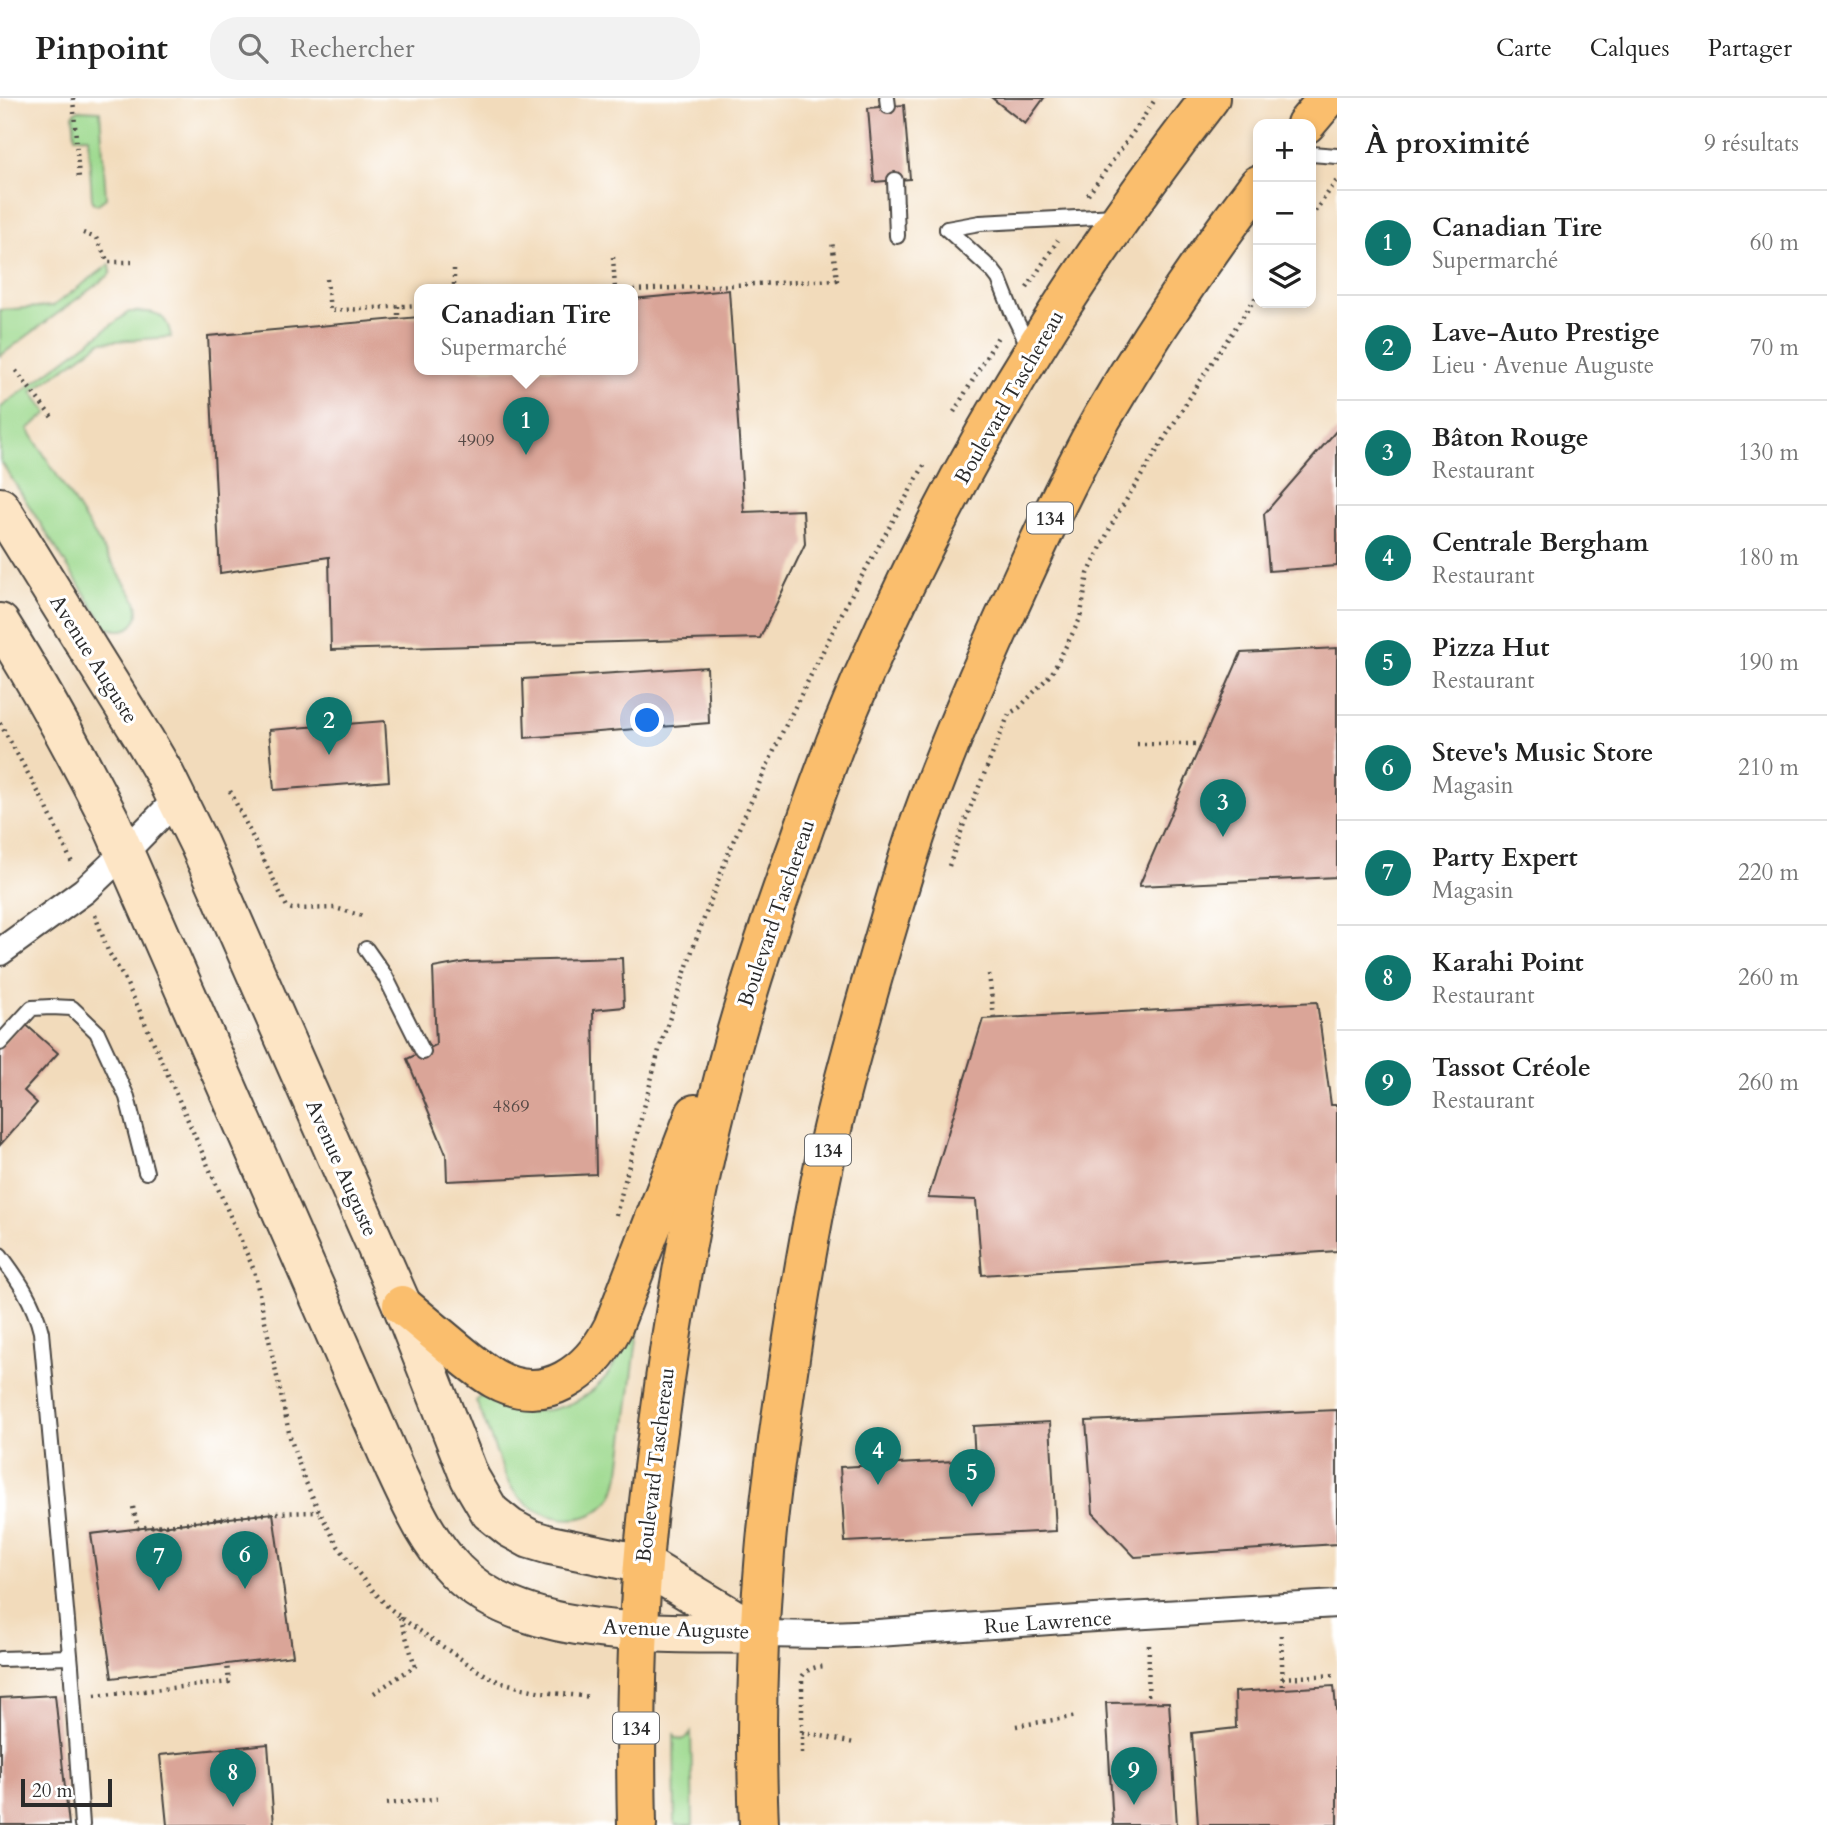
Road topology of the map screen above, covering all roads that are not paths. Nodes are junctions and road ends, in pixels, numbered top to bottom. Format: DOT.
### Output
graph roads {
  1 [pos="1210,98"];
  2 [pos="1328,98"];
  3 [pos="1310,119"];
  4 [pos="1316,154"];
  5 [pos="1337,156"];
  6 [pos="895,180"];
  7 [pos="1253,192"];
  8 [pos="1123,215"];
  9 [pos="897,236"];
  10 [pos="1032,354"];
  11 [pos="0,507"];
  12 [pos="0,622"];
  13 [pos="177,799"];
  14 [pos="124,853"];
  15 [pos="775,906"];
  16 [pos="366,949"];
  17 [pos="0,952"];
  18 [pos="0,1043"];
  19 [pos="423,1052"];
  20 [pos="146,1172"];
  21 [pos="0,1255"];
  22 [pos="402,1305"];
  23 [pos="643,1564"];
  24 [pos="1337,1604"];
  25 [pos="639,1632"];
  26 [pos="759,1634"];
  27 [pos="70,1657"];
  28 [pos="0,1659"];
  29 [pos="82,1825"];
  30 [pos="637,1825"];
  31 [pos="759,1825"];
  1 -- 8 [label="main road, Boulevard Taschereau / 134"];
  2 -- 3 [label="main road"];
  4 -- 5 [label="lane"];
  6 -- 9 [label="lane"];
  7 -- 26 [label="main road, 134"];
  8 -- 10 [label="main road, Boulevard Taschereau / 134"];
  8 -- 10 [label="lane"];
  10 -- 15 [label="main road, Boulevard Taschereau / 134"];
  11 -- 13 [label="main road, Avenue Auguste"];
  12 -- 14 [label="main road, Avenue Auguste"];
  13 -- 14 [label="street"];
  13 -- 22 [label="main road, Avenue Auguste"];
  14 -- 17 [label="street"];
  14 -- 25 [label="main road, Avenue Auguste"];
  15 -- 22 [label="main road"];
  15 -- 23 [label="main road, Boulevard Taschereau / 134"];
  16 -- 19 [label="lane"];
  18 -- 20 [label="lane"];
  21 -- 27 [label="lane"];
  22 -- 23 [label="main road, Avenue Auguste"];
  23 -- 25 [label="main road, Boulevard Taschereau / 134"];
  23 -- 26 [label="main road, Avenue Auguste"];
  24 -- 26 [label="street, Rue Lawrence"];
  25 -- 26 [label="main road, Avenue Auguste"];
  25 -- 30 [label="main road, Boulevard Taschereau / 134"];
  26 -- 31 [label="main road, 134"];
  27 -- 28 [label="lane"];
  27 -- 29 [label="lane"];
}
